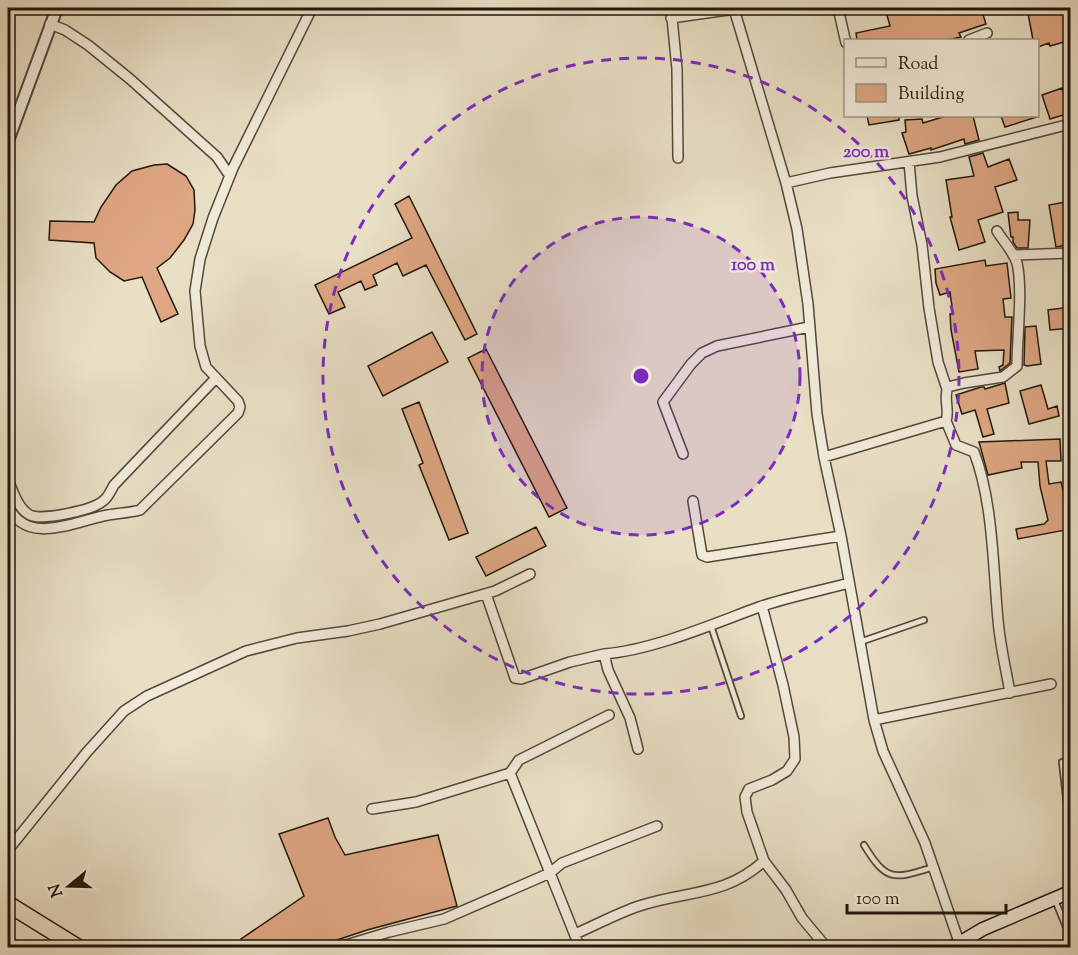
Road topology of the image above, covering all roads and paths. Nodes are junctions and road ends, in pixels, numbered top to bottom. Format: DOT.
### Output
graph roads {
  1 [pos="57,8"];
  2 [pos="312,8"];
  3 [pos="671,8"];
  4 [pos="738,8"];
  5 [pos="838,8"];
  6 [pos="671,18"];
  7 [pos="50,24"];
  8 [pos="987,33"];
  9 [pos="845,39"];
  10 [pos="972,39"];
  11 [pos="1071,124"];
  12 [pos="8,141"];
  13 [pos="217,157"];
  14 [pos="238,157"];
  15 [pos="678,158"];
  16 [pos="909,162"];
  17 [pos="230,176"];
  18 [pos="786,183"];
  19 [pos="996,231"];
  20 [pos="1071,253"];
  21 [pos="1013,255"];
  22 [pos="809,327"];
  23 [pos="216,378"];
  24 [pos="947,389"];
  25 [pos="945,421"];
  26 [pos="683,454"];
  27 [pos="824,457"];
  28 [pos="8,479"];
  29 [pos="693,501"];
  30 [pos="8,506"];
  31 [pos="841,536"];
  32 [pos="530,574"];
  33 [pos="849,583"];
  34 [pos="486,594"];
  35 [pos="762,606"];
  36 [pos="924,620"];
  37 [pos="711,626"];
  38 [pos="860,642"];
  39 [pos="604,654"];
  40 [pos="1051,684"];
  41 [pos="1010,693"];
  42 [pos="609,716"];
  43 [pos="741,716"];
  44 [pos="873,720"];
  45 [pos="638,749"];
  46 [pos="1062,762"];
  47 [pos="510,773"];
  48 [pos="372,809"];
  49 [pos="657,826"];
  50 [pos="1071,831"];
  51 [pos="864,845"];
  52 [pos="8,850"];
  53 [pos="764,861"];
  54 [pos="934,867"];
  55 [pos="550,873"];
  56 [pos="1071,892"];
  57 [pos="1055,898"];
  58 [pos="8,904"];
  59 [pos="1071,926"];
  60 [pos="575,934"];
  61 [pos="8,944"];
  62 [pos="962,944"];
  63 [pos="13,948"];
  64 [pos="79,948"];
  65 [pos="336,948"];
  66 [pos="580,948"];
  67 [pos="827,948"];
  1 -- 7 [label="street"];
  2 -- 14 [label="street"];
  3 -- 6 [label="street"];
  4 -- 6 [label="street"];
  4 -- 18 [label="street"];
  5 -- 9 [label="street"];
  6 -- 15 [label="street"];
  7 -- 12 [label="street"];
  7 -- 13 [label="street"];
  8 -- 10 [label="street"];
  11 -- 16 [label="street"];
  13 -- 14 [label="street"];
  13 -- 17 [label="street"];
  14 -- 17 [label="street"];
  16 -- 18 [label="street"];
  16 -- 24 [label="street"];
  17 -- 23 [label="street"];
  18 -- 22 [label="street"];
  19 -- 21 [label="street"];
  20 -- 21 [label="street"];
  21 -- 24 [label="street"];
  22 -- 26 [label="street"];
  22 -- 27 [label="street"];
  23 -- 28 [label="street"];
  23 -- 30 [label="street"];
  24 -- 25 [label="street"];
  25 -- 27 [label="street"];
  25 -- 41 [label="street"];
  27 -- 31 [label="street"];
  29 -- 31 [label="street"];
  31 -- 33 [label="street"];
  32 -- 34 [label="street"];
  33 -- 35 [label="street"];
  33 -- 38 [label="street"];
  34 -- 39 [label="street"];
  34 -- 52 [label="street"];
  35 -- 37 [label="street"];
  35 -- 53 [label="street"];
  36 -- 38 [label="lane"];
  37 -- 39 [label="street"];
  37 -- 43 [label="lane"];
  38 -- 44 [label="street"];
  39 -- 45 [label="street"];
  40 -- 41 [label="street"];
  41 -- 44 [label="street"];
  42 -- 47 [label="street"];
  44 -- 54 [label="street"];
  46 -- 50 [label="lane"];
  47 -- 48 [label="street"];
  47 -- 55 [label="street"];
  49 -- 55 [label="street"];
  51 -- 54 [label="lane"];
  53 -- 60 [label="street"];
  53 -- 67 [label="street"];
  54 -- 62 [label="street"];
  55 -- 60 [label="street"];
  55 -- 65 [label="street"];
  56 -- 57 [label="main road"];
  57 -- 59 [label="lane"];
  57 -- 62 [label="main road"];
  58 -- 64 [label="highway"];
  60 -- 66 [label="street"];
  61 -- 63 [label="highway"];
}
